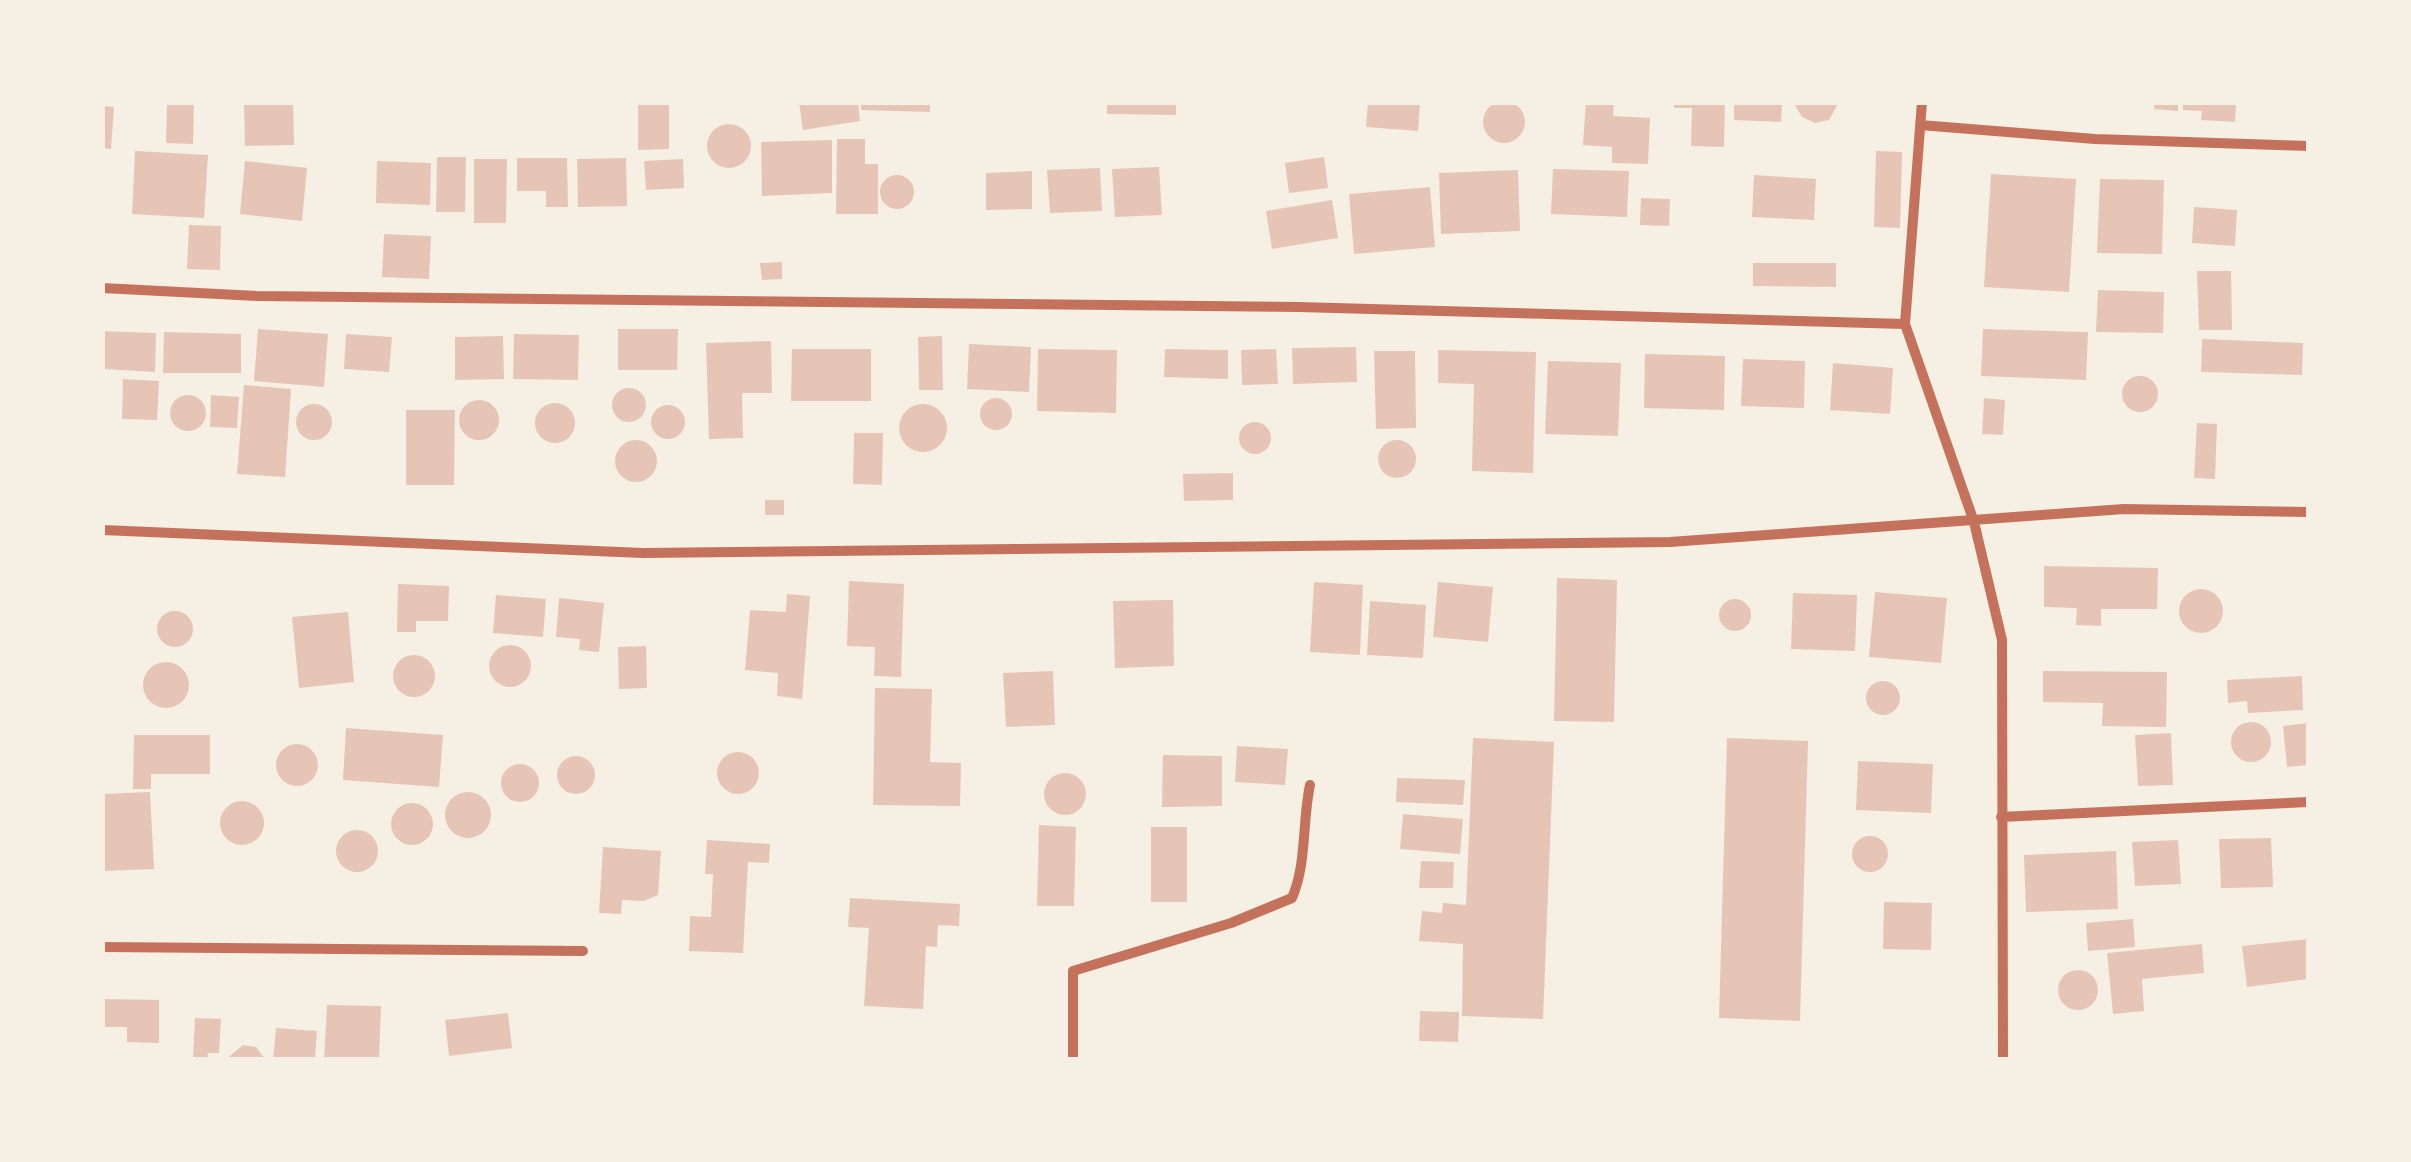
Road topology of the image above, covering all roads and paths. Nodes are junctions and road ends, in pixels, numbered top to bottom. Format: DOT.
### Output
graph roads {
  1 [pos="1922,102"];
  2 [pos="1920,125"];
  3 [pos="2308,146"];
  4 [pos="102,288"];
  5 [pos="1905,324"];
  6 [pos="2308,512"];
  7 [pos="1974,522"];
  8 [pos="102,530"];
  9 [pos="1310,785"];
  10 [pos="2308,802"];
  11 [pos="2001,817"];
  12 [pos="102,947"];
  13 [pos="583,951"];
  14 [pos="1073,1060"];
  15 [pos="2003,1060"];
  1 -- 2 [label="street"];
  2 -- 3 [label="street"];
  2 -- 5 [label="street"];
  4 -- 5 [label="street"];
  5 -- 7 [label="street"];
  6 -- 7 [label="street"];
  7 -- 8 [label="street"];
  7 -- 11 [label="street"];
  9 -- 14 [label="street"];
  10 -- 11 [label="street"];
  11 -- 15 [label="street"];
  12 -- 13 [label="street"];
}
